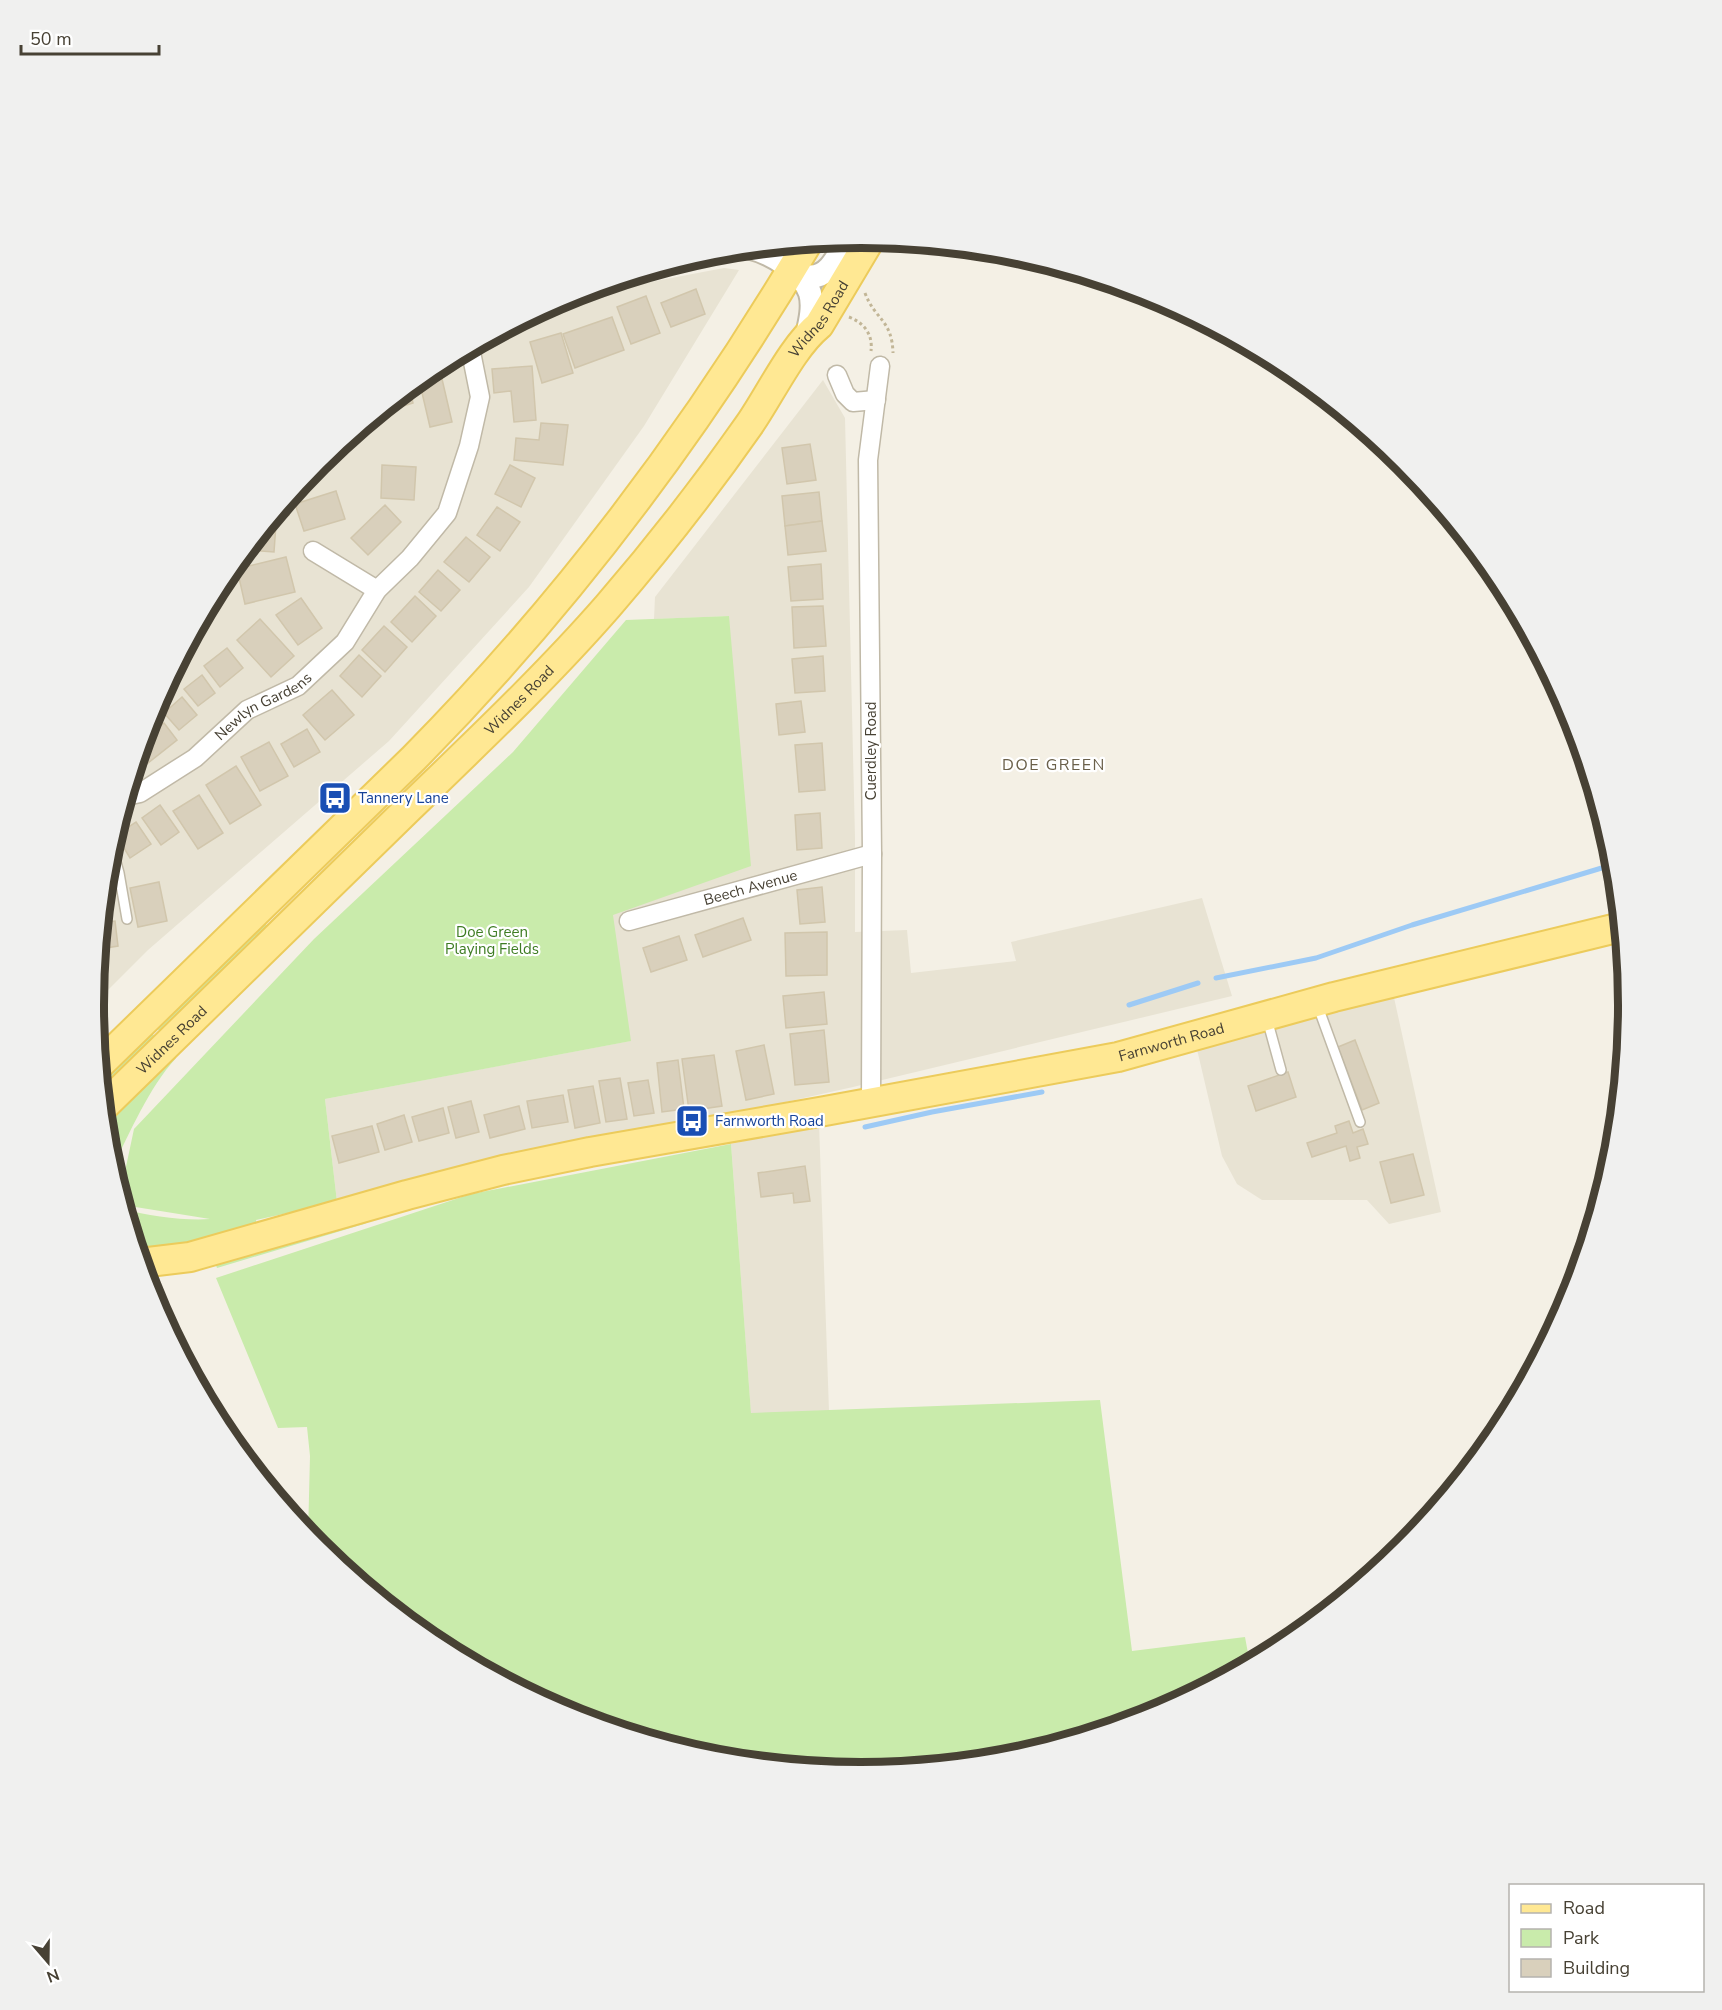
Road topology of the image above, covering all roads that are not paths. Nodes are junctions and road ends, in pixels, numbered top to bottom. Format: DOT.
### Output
graph roads {
  1 [pos="842,248"];
  2 [pos="866,248"];
  3 [pos="804,250"];
  4 [pos="766,254"];
  5 [pos="792,270"];
  6 [pos="813,330"];
  7 [pos="472,355"];
  8 [pos="880,366"];
  9 [pos="837,375"];
  10 [pos="876,400"];
  11 [pos="313,551"];
  12 [pos="377,590"];
  13 [pos="134,794"];
  14 [pos="872,854"];
  15 [pos="117,865"];
  16 [pos="127,919"];
  17 [pos="629,921"];
  18 [pos="1614,929"];
  19 [pos="1316,1002"];
  20 [pos="1266,1017"];
  21 [pos="105,1059"];
  22 [pos="1281,1070"];
  23 [pos="110,1101"];
  24 [pos="871,1102"];
  25 [pos="1360,1122"];
  26 [pos="190,1257"];
  27 [pos="149,1262"];
  28 [pos="154,1276"];
  1 -- 5 [label="street"];
  2 -- 6 [label="main road, Widnes Road"];
  3 -- 5 [label="main road"];
  4 -- 5 [label="street"];
  5 -- 6 [label="street"];
  5 -- 21 [label="main road"];
  6 -- 23 [label="main road, Widnes Road"];
  7 -- 12 [label="street, Newlyn Gardens"];
  8 -- 10 [label="street, Cuerdley Road"];
  9 -- 10 [label="street"];
  10 -- 14 [label="street, Cuerdley Road"];
  11 -- 12 [label="street"];
  12 -- 13 [label="street, Newlyn Gardens"];
  14 -- 17 [label="street, Beech Avenue"];
  14 -- 24 [label="street, Cuerdley Road"];
  15 -- 16 [label="lane"];
  18 -- 19 [label="main road, Farnworth Road"];
  19 -- 20 [label="main road, Farnworth Road"];
  19 -- 25 [label="lane"];
  20 -- 22 [label="lane"];
  20 -- 24 [label="main road, Farnworth Road"];
  24 -- 26 [label="main road, Farnworth Road"];
  26 -- 27 [label="main road, Farnworth Road"];
  26 -- 28 [label="main road, Farnworth Road"];
}
